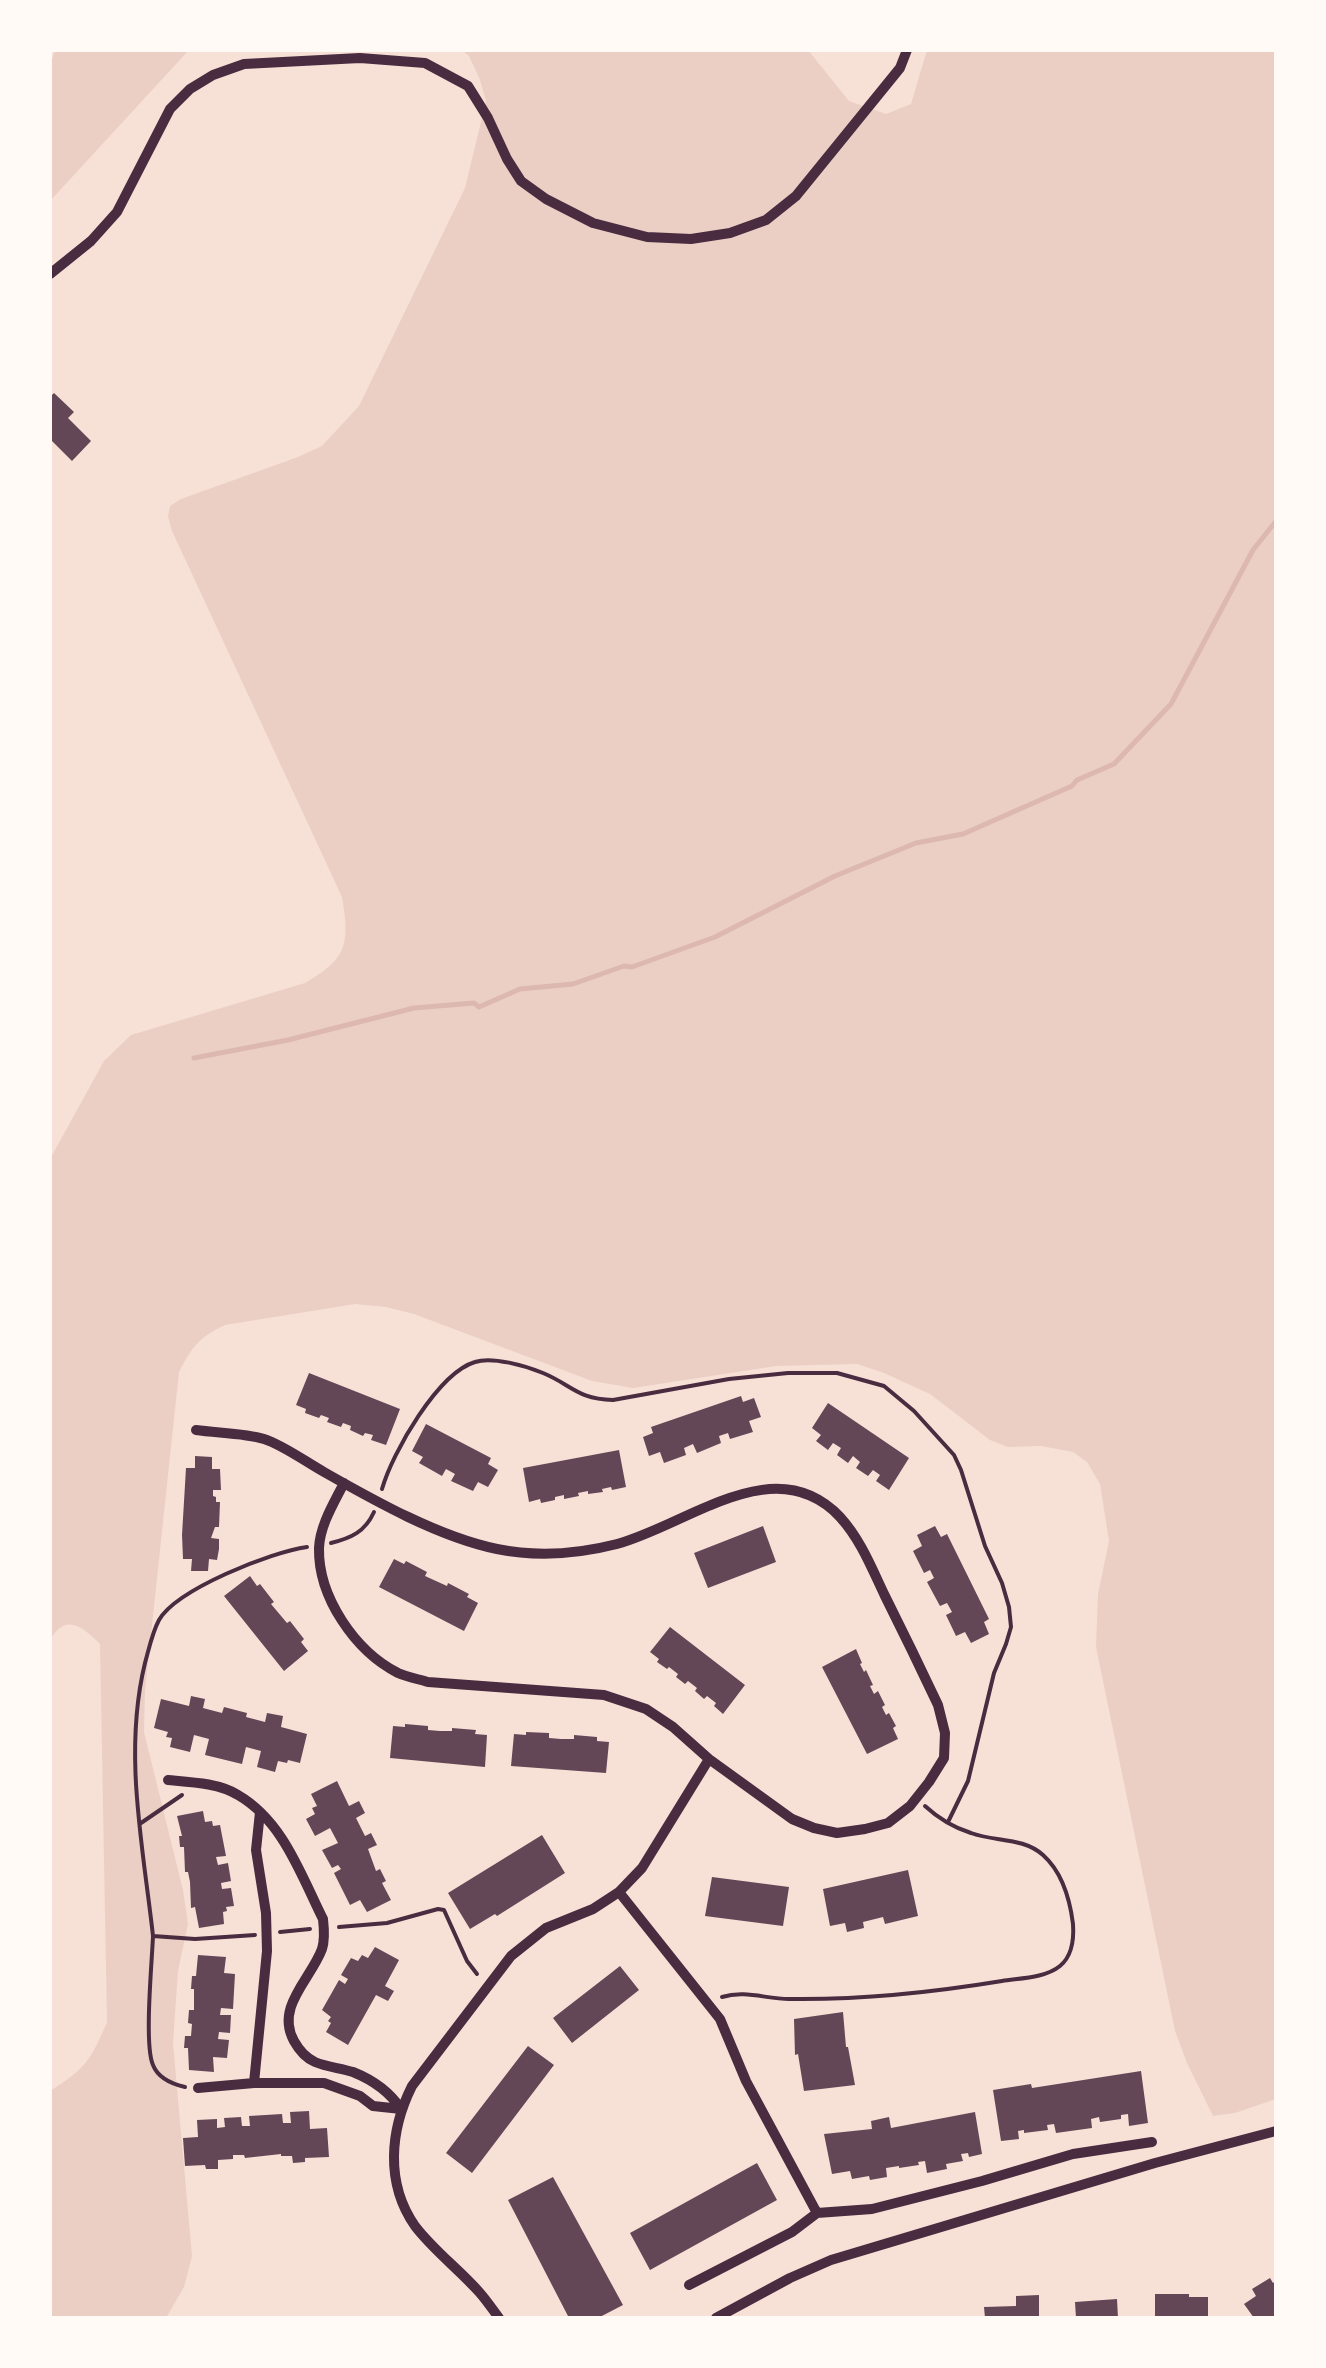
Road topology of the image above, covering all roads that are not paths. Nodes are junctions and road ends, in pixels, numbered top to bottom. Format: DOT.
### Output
graph roads {
  1 [pos="907,50"];
  2 [pos="50,274"];
  3 [pos="196,1430"];
  4 [pos="344,1483"];
  5 [pos="709,1759"];
  6 [pos="168,1780"];
  7 [pos="260,1812"];
  8 [pos="619,1892"];
  9 [pos="254,2084"];
  10 [pos="198,2088"];
  11 [pos="401,2109"];
  12 [pos="1276,2132"];
  13 [pos="1152,2142"];
  14 [pos="817,2213"];
  15 [pos="689,2286"];
  16 [pos="500,2318"];
  17 [pos="716,2318"];
  1 -- 2 [label="street"];
  3 -- 4 [label="street"];
  4 -- 5 [label="street"];
  4 -- 5 [label="street"];
  5 -- 8 [label="street"];
  6 -- 7 [label="street"];
  7 -- 9 [label="street"];
  7 -- 11 [label="street"];
  8 -- 11 [label="street"];
  8 -- 14 [label="street"];
  9 -- 10 [label="street"];
  9 -- 11 [label="street"];
  11 -- 16 [label="street"];
  12 -- 17 [label="street"];
  13 -- 14 [label="street"];
  14 -- 15 [label="street"];
}
